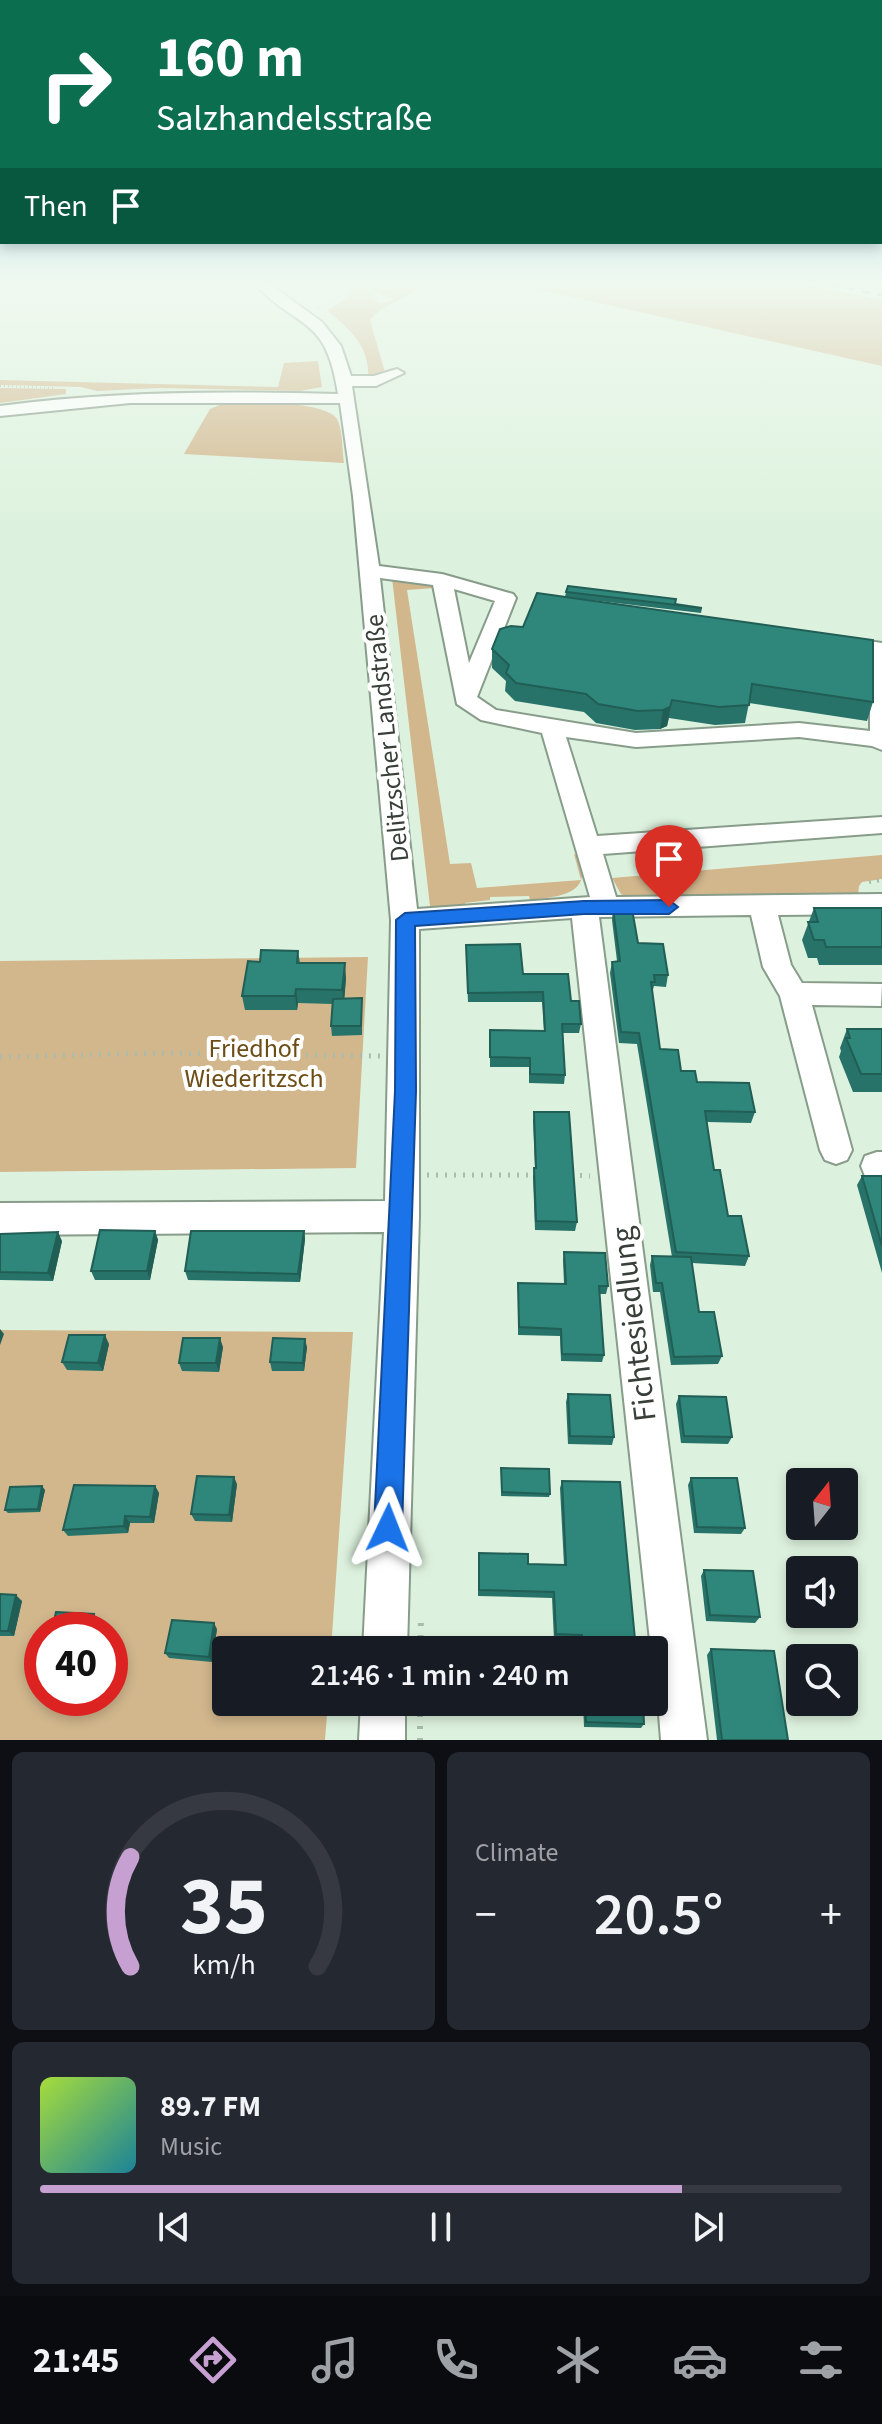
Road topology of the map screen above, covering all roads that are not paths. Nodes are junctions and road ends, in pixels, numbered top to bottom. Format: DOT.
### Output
graph roads {
  1 [pos="339,363"];
  2 [pos="397,373"];
  3 [pos="345,381"];
  4 [pos="347,399"];
  5 [pos="0,411"];
  6 [pos="370,571"];
  7 [pos="442,580"];
  8 [pos="821,640"];
  9 [pos="465,699"];
  10 [pos="552,728"];
  11 [pos="882,741"];
  12 [pos="882,825"];
  13 [pos="587,846"];
  14 [pos="882,904"];
  15 [pos="762,906"];
  16 [pos="595,907"];
  17 [pos="405,920"];
  18 [pos="794,994"];
  19 [pos="881,995"];
  20 [pos="836,1150"];
  21 [pos="402,1216"];
  22 [pos="0,1219"];
  23 [pos="386,1636"];
  24 [pos="383,1716"];
  25 [pos="382,1740"];
  26 [pos="684,1740"];
  1 -- 3 [label="street, Delitzscher Landstraße"];
  2 -- 3 [label="street"];
  3 -- 4 [label="street, Delitzscher Landstraße"];
  4 -- 5 [label="street"];
  4 -- 6 [label="street, Delitzscher Landstraße"];
  6 -- 7 [label="street"];
  6 -- 17 [label="street, Delitzscher Landstraße"];
  7 -- 9 [label="street"];
  7 -- 9 [label="street"];
  8 -- 11 [label="street"];
  9 -- 10 [label="street"];
  10 -- 11 [label="street"];
  10 -- 13 [label="street, Fichtesiedlung"];
  12 -- 13 [label="street"];
  13 -- 16 [label="street, Fichtesiedlung"];
  14 -- 15 [label="street"];
  15 -- 16 [label="street"];
  15 -- 18 [label="street"];
  16 -- 17 [label="street"];
  16 -- 26 [label="street, Fichtesiedlung"];
  17 -- 21 [label="street, Delitzscher Landstraße"];
  18 -- 19 [label="street"];
  18 -- 20 [label="street"];
  21 -- 22 [label="street"];
  21 -- 23 [label="street, Delitzscher Landstraße"];
  24 -- 25 [label="street"];
}
